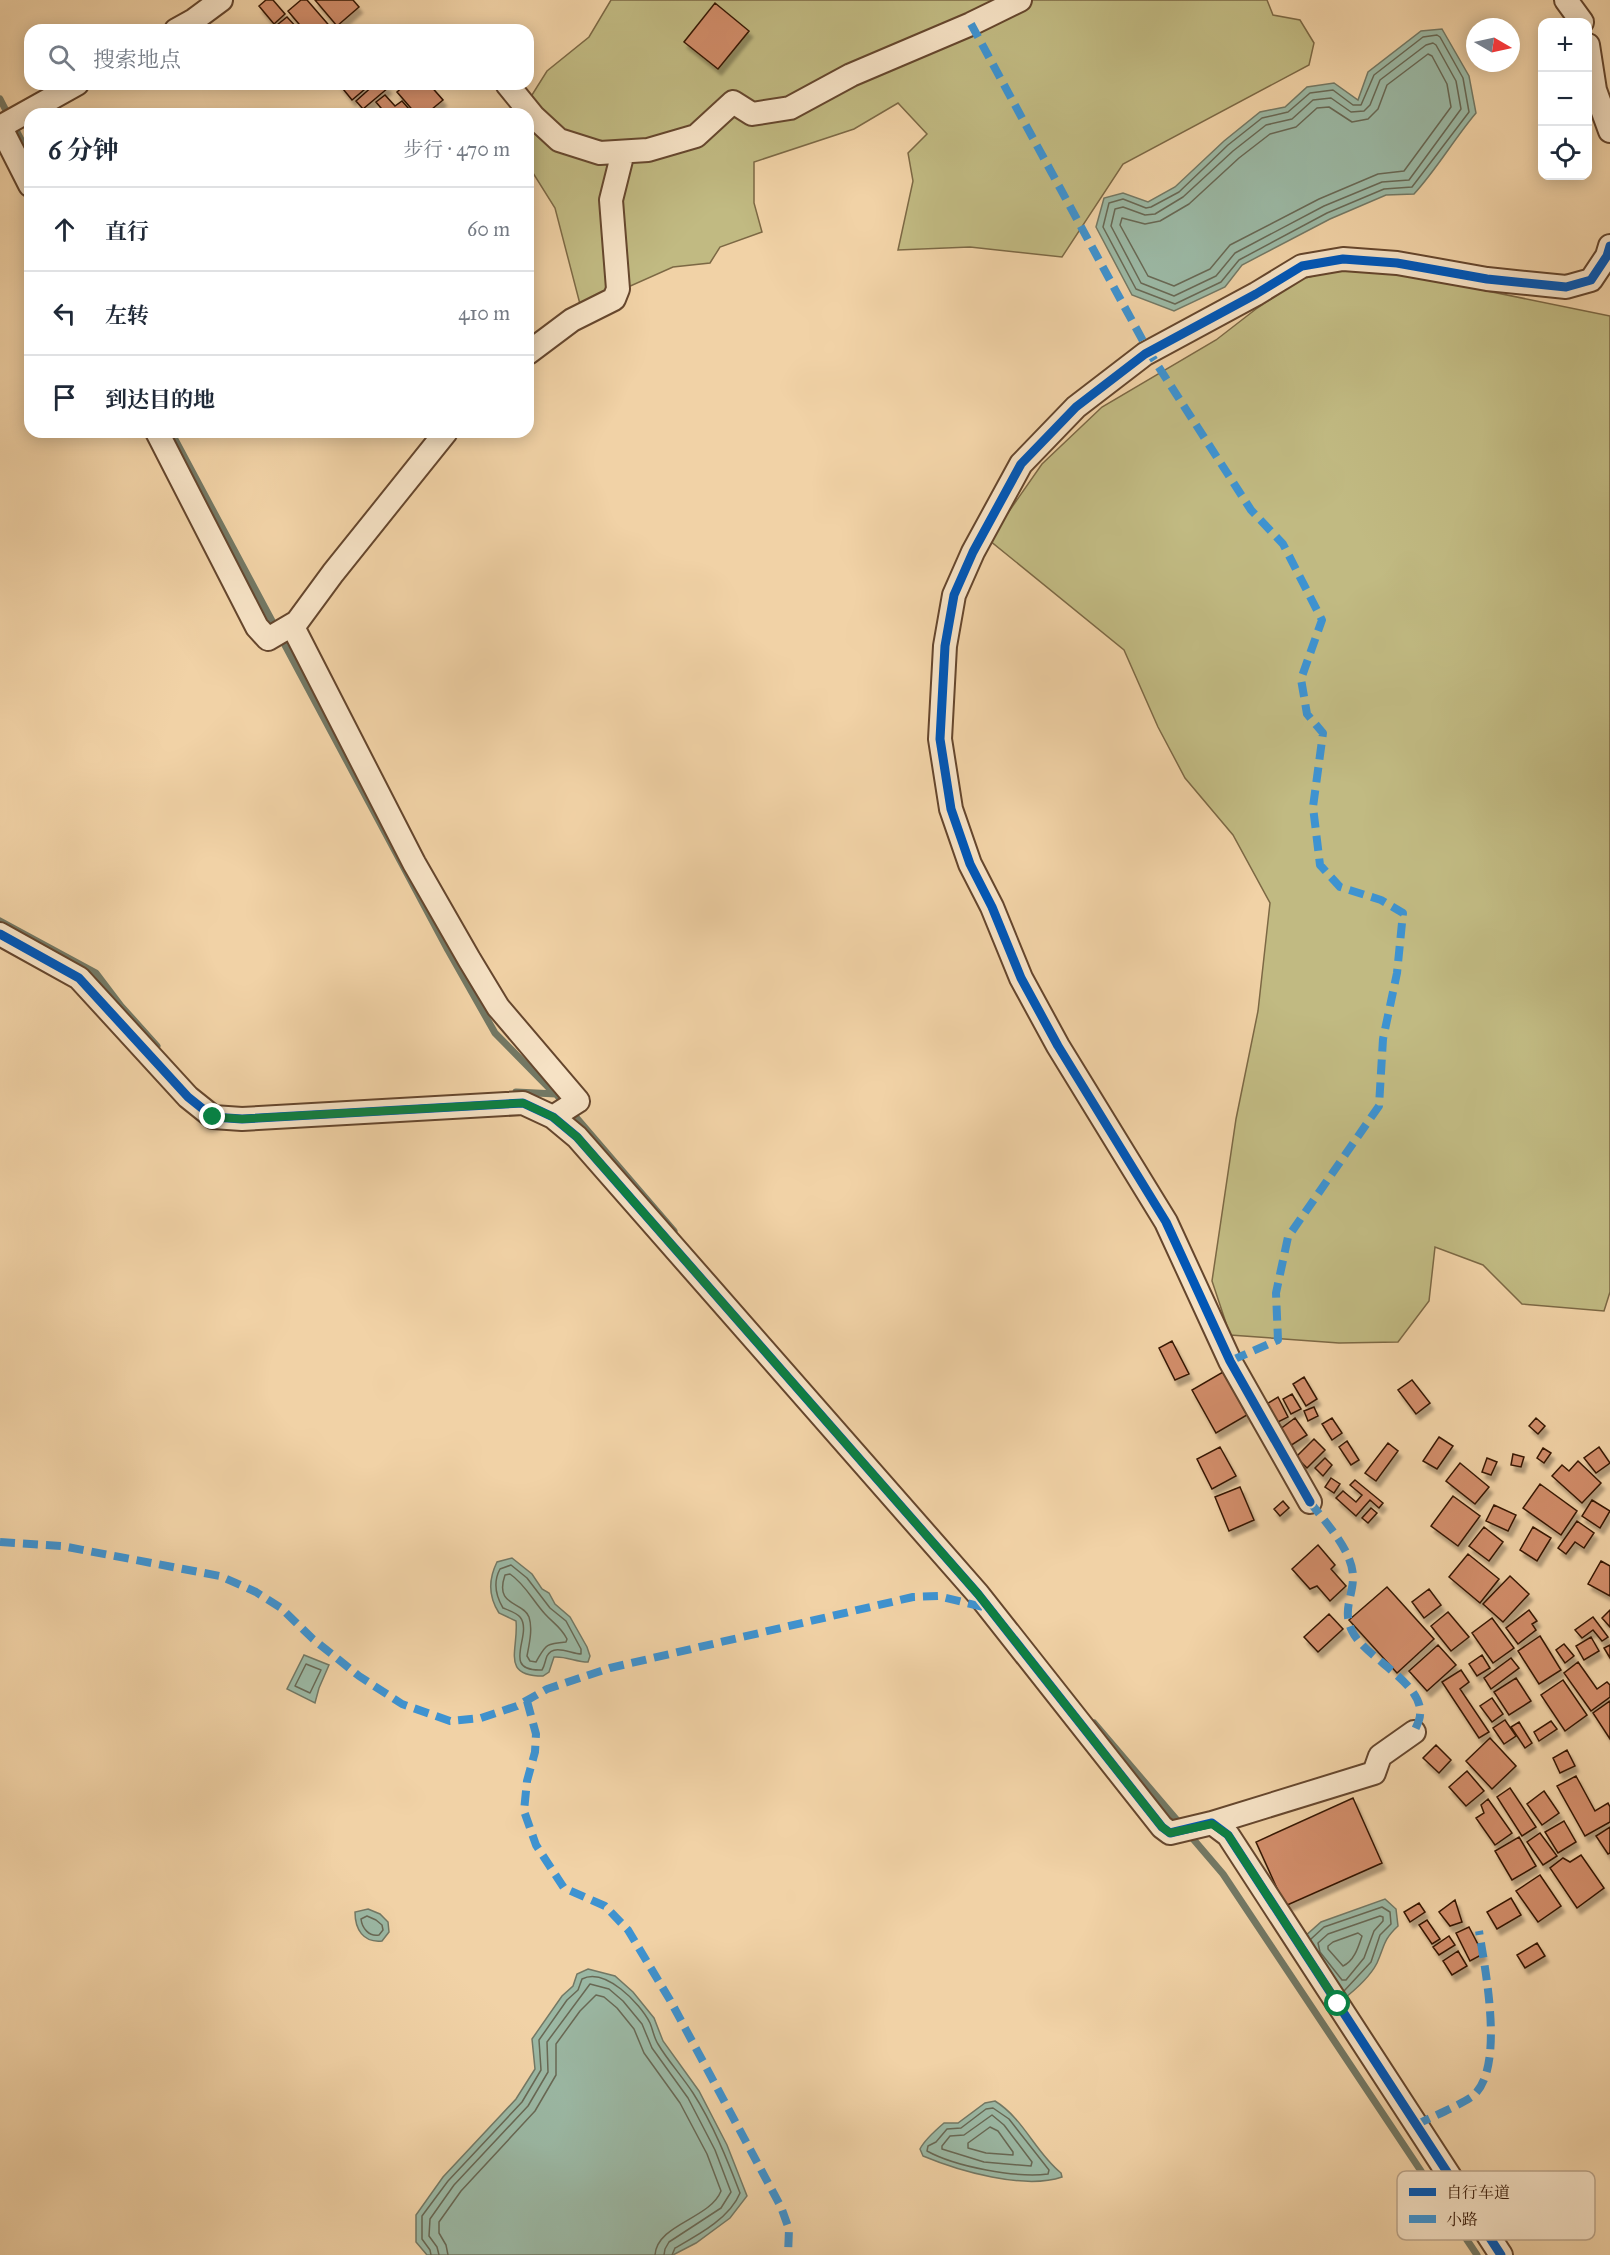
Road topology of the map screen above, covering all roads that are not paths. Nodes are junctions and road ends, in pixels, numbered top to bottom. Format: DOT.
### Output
graph roads {
  1 [pos="221,0"];
  2 [pos="1020,0"];
  3 [pos="1566,0"];
  4 [pos="1578,18"];
  5 [pos="187,24"];
  6 [pos="1592,72"];
  7 [pos="66,90"];
  8 [pos="512,90"];
  9 [pos="33,108"];
  10 [pos="526,108"];
  11 [pos="24,113"];
  12 [pos="534,117"];
  13 [pos="0,126"];
  14 [pos="1610,131"];
  15 [pos="623,152"];
  16 [pos="24,173"];
  17 [pos="1610,246"];
  18 [pos="534,348"];
  19 [pos="160,438"];
  20 [pos="441,438"];
  21 [pos="282,630"];
  22 [pos="0,934"];
  23 [pos="556,1115"];
  24 [pos="1310,1502"];
  25 [pos="1414,1732"];
  26 [pos="1194,1828"];
  27 [pos="1446,2171"];
  28 [pos="1491,2240"];
  29 [pos="1501,2255"];
  1 -- 5 [label="street"];
  2 -- 15 [label="street"];
  3 -- 4 [label="street"];
  6 -- 14 [label="street"];
  7 -- 9 [label="street"];
  8 -- 10 [label="street"];
  11 -- 13 [label="street"];
  12 -- 15 [label="street"];
  13 -- 16 [label="street"];
  15 -- 18 [label="street"];
  17 -- 24 [label="street"];
  19 -- 21 [label="street"];
  20 -- 21 [label="street"];
  21 -- 23 [label="street"];
  22 -- 23 [label="street"];
  23 -- 26 [label="street"];
  25 -- 26 [label="street"];
  26 -- 27 [label="street"];
  28 -- 29 [label="street"];
}
